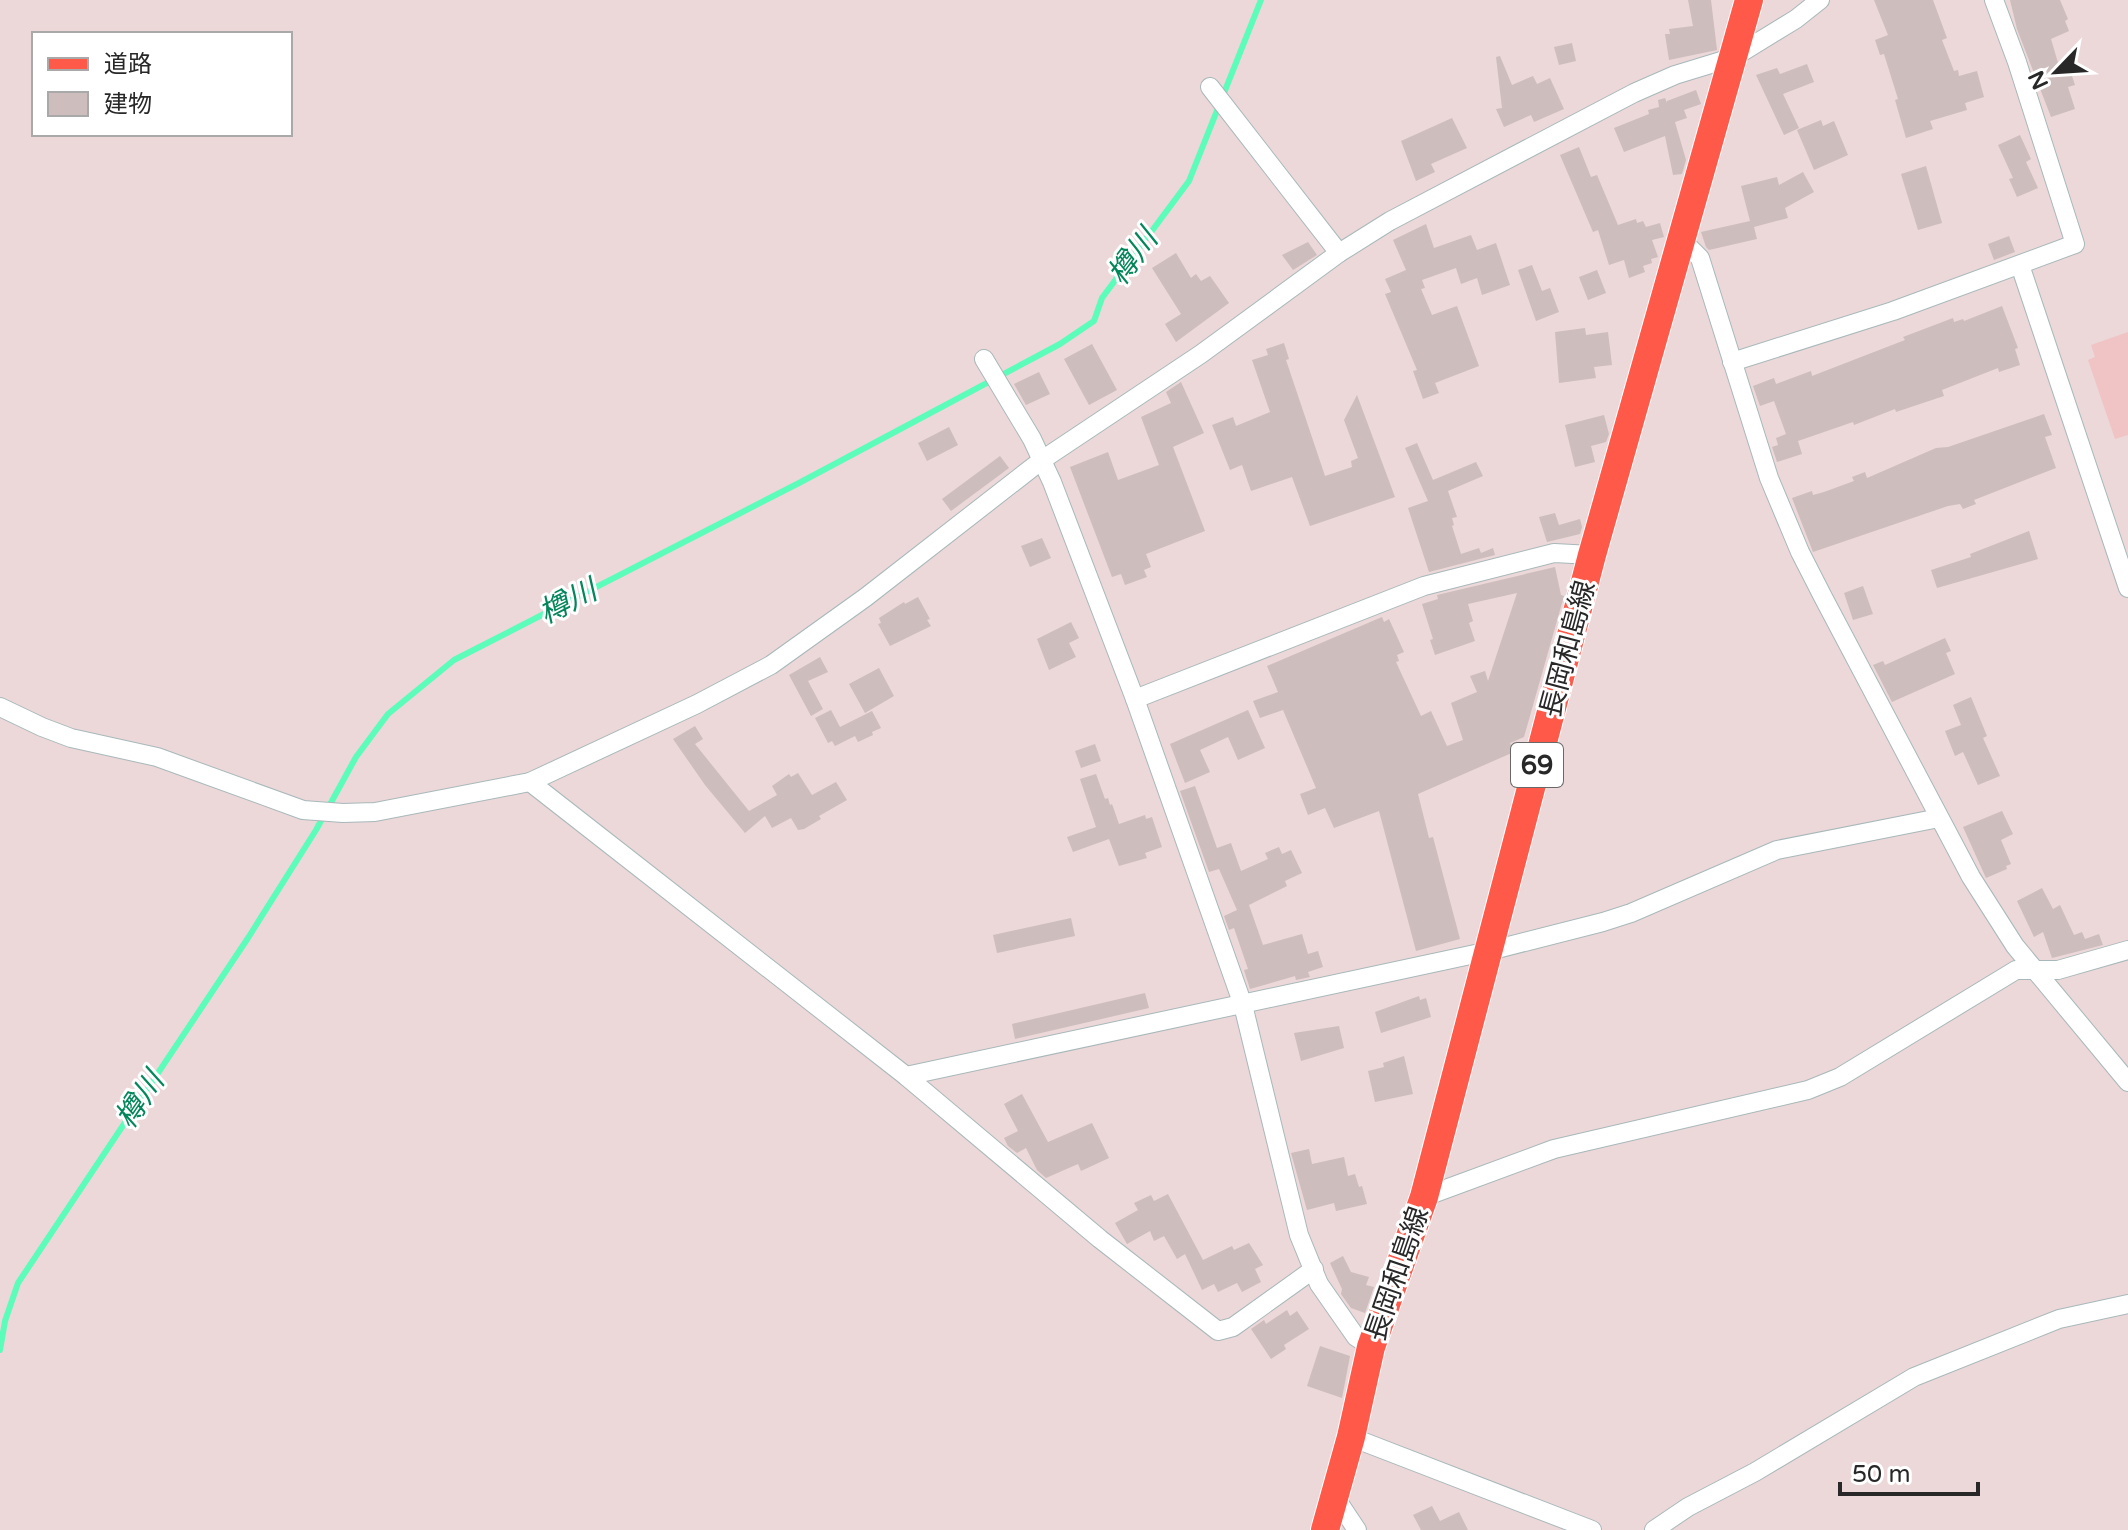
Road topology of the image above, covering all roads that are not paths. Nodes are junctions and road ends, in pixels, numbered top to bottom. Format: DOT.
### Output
graph roads {
  1 [pos="1749,0"];
  2 [pos="1820,0"];
  3 [pos="1994,0"];
  4 [pos="1734,57"];
  5 [pos="1213,92"];
  6 [pos="1681,239"];
  7 [pos="1339,253"];
  8 [pos="2020,265"];
  9 [pos="984,359"];
  10 [pos="1732,362"];
  11 [pos="1042,460"];
  12 [pos="1592,555"];
  13 [pos="2128,588"];
  14 [pos="1135,699"];
  15 [pos="0,707"];
  16 [pos="530,782"];
  17 [pos="1939,818"];
  18 [pos="2128,950"];
  19 [pos="1489,951"];
  20 [pos="2035,969"];
  21 [pos="1243,1005"];
  22 [pos="906,1076"];
  23 [pos="2128,1082"];
  24 [pos="1424,1197"];
  25 [pos="1314,1269"];
  26 [pos="2128,1304"];
  27 [pos="1371,1347"];
  28 [pos="1351,1437"];
  29 [pos="1335,1497"];
  30 [pos="1325,1530"];
  31 [pos="1357,1530"];
  32 [pos="1592,1530"];
  33 [pos="1654,1530"];
  1 -- 4 [label="main road, 長岡和島線 / 69"];
  2 -- 4 [label="street"];
  3 -- 8 [label="street"];
  4 -- 6 [label="main road, 長岡和島線 / 69"];
  4 -- 7 [label="street"];
  5 -- 7 [label="street"];
  6 -- 10 [label="street"];
  6 -- 12 [label="main road, 長岡和島線 / 69"];
  7 -- 11 [label="street"];
  8 -- 10 [label="street"];
  8 -- 13 [label="street"];
  9 -- 11 [label="street"];
  10 -- 17 [label="street"];
  11 -- 14 [label="street"];
  11 -- 16 [label="street"];
  12 -- 14 [label="street"];
  12 -- 19 [label="main road, 長岡和島線 / 69"];
  14 -- 21 [label="street"];
  15 -- 16 [label="street"];
  16 -- 22 [label="street"];
  17 -- 19 [label="street"];
  17 -- 20 [label="street"];
  18 -- 20 [label="street"];
  19 -- 21 [label="street"];
  19 -- 24 [label="main road, 長岡和島線 / 69"];
  20 -- 23 [label="street"];
  20 -- 24 [label="street"];
  21 -- 22 [label="street"];
  21 -- 25 [label="street"];
  22 -- 25 [label="street"];
  24 -- 27 [label="main road, 長岡和島線 / 69"];
  25 -- 27 [label="street"];
  26 -- 33 [label="street"];
  27 -- 28 [label="main road, 長岡和島線 / 69"];
  28 -- 29 [label="main road, 長岡和島線 / 69"];
  28 -- 32 [label="street"];
  29 -- 30 [label="main road, 長岡和島線 / 69"];
  29 -- 31 [label="street"];
}
